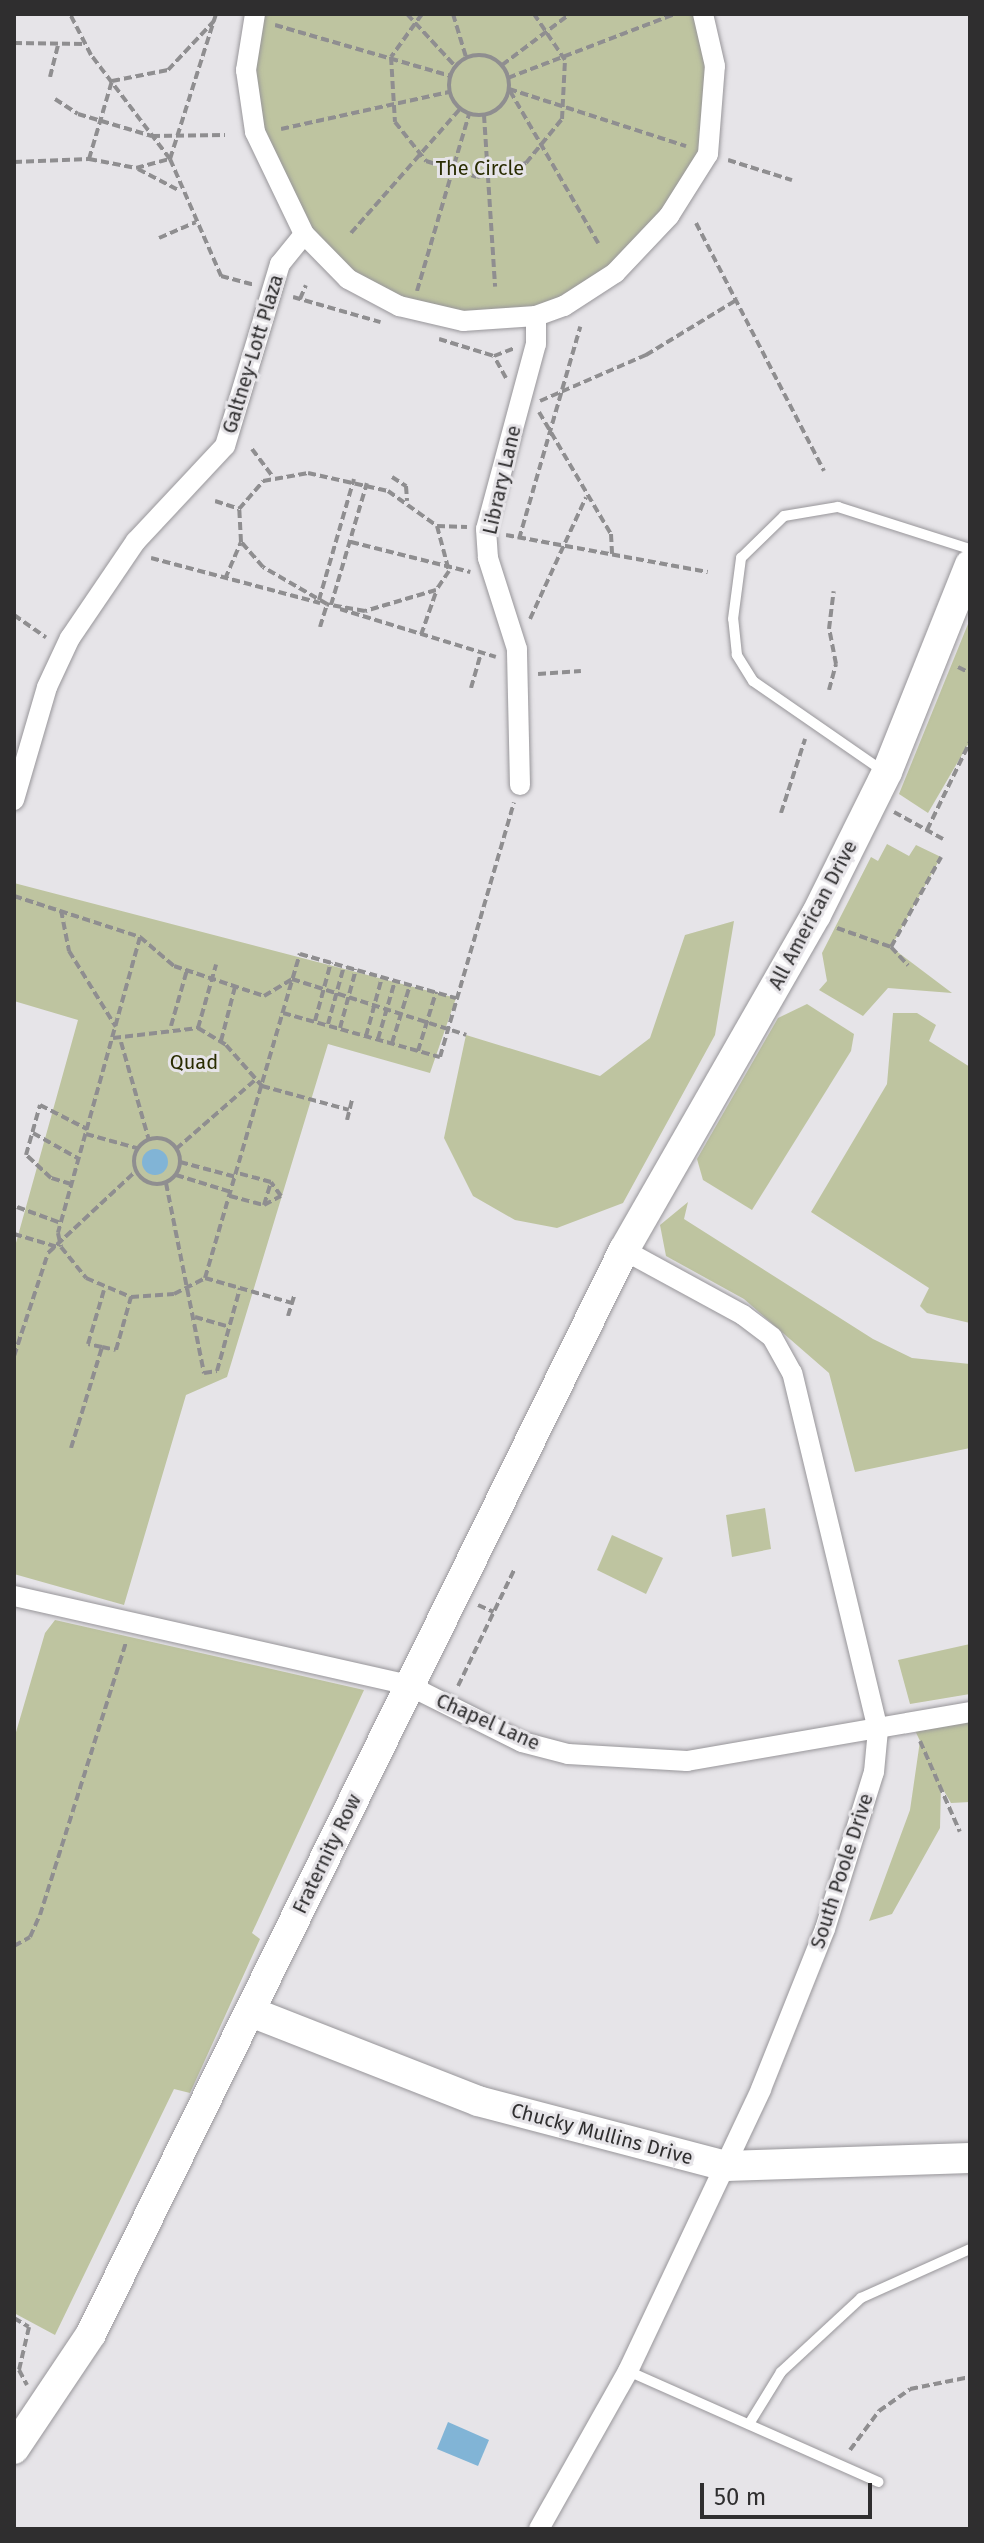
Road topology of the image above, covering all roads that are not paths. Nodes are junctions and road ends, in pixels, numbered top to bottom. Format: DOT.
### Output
graph roads {
  1 [pos="703,14"];
  2 [pos="262,18"];
  3 [pos="304,234"];
  4 [pos="536,316"];
  5 [pos="970,549"];
  6 [pos="970,565"];
  7 [pos="887,772"];
  8 [pos="520,785"];
  9 [pos="14,800"];
  10 [pos="624,1250"];
  11 [pos="15,1598"];
  12 [pos="408,1685"];
  13 [pos="970,1712"];
  14 [pos="878,1730"];
  15 [pos="251,2012"];
  16 [pos="970,2158"];
  17 [pos="726,2166"];
  18 [pos="970,2249"];
  19 [pos="628,2371"];
  20 [pos="749,2424"];
  21 [pos="14,2449"];
  22 [pos="878,2482"];
  23 [pos="539,2529"];
  1 -- 4 [label="street"];
  2 -- 3 [label="street"];
  3 -- 4 [label="street"];
  3 -- 9 [label="street, Galtney-Lott Plaza"];
  4 -- 8 [label="street, Library Lane"];
  5 -- 7 [label="lane"];
  6 -- 7 [label="street, All American Drive"];
  7 -- 10 [label="street, All American Drive"];
  10 -- 12 [label="street, Fraternity Row"];
  10 -- 14 [label="street, South Poole Drive"];
  11 -- 12 [label="street, Chapel Lane"];
  12 -- 14 [label="street, Chapel Lane"];
  12 -- 15 [label="street, Fraternity Row"];
  13 -- 14 [label="street, Chapel Lane"];
  14 -- 17 [label="street, South Poole Drive"];
  15 -- 17 [label="street, Chucky Mullins Drive"];
  15 -- 21 [label="street, Fraternity Row"];
  16 -- 17 [label="street, Chucky Mullins Drive"];
  17 -- 19 [label="street, South Poole Drive"];
  18 -- 20 [label="lane"];
  19 -- 20 [label="lane"];
  19 -- 23 [label="street, South Poole Drive"];
  20 -- 22 [label="lane"];
}
